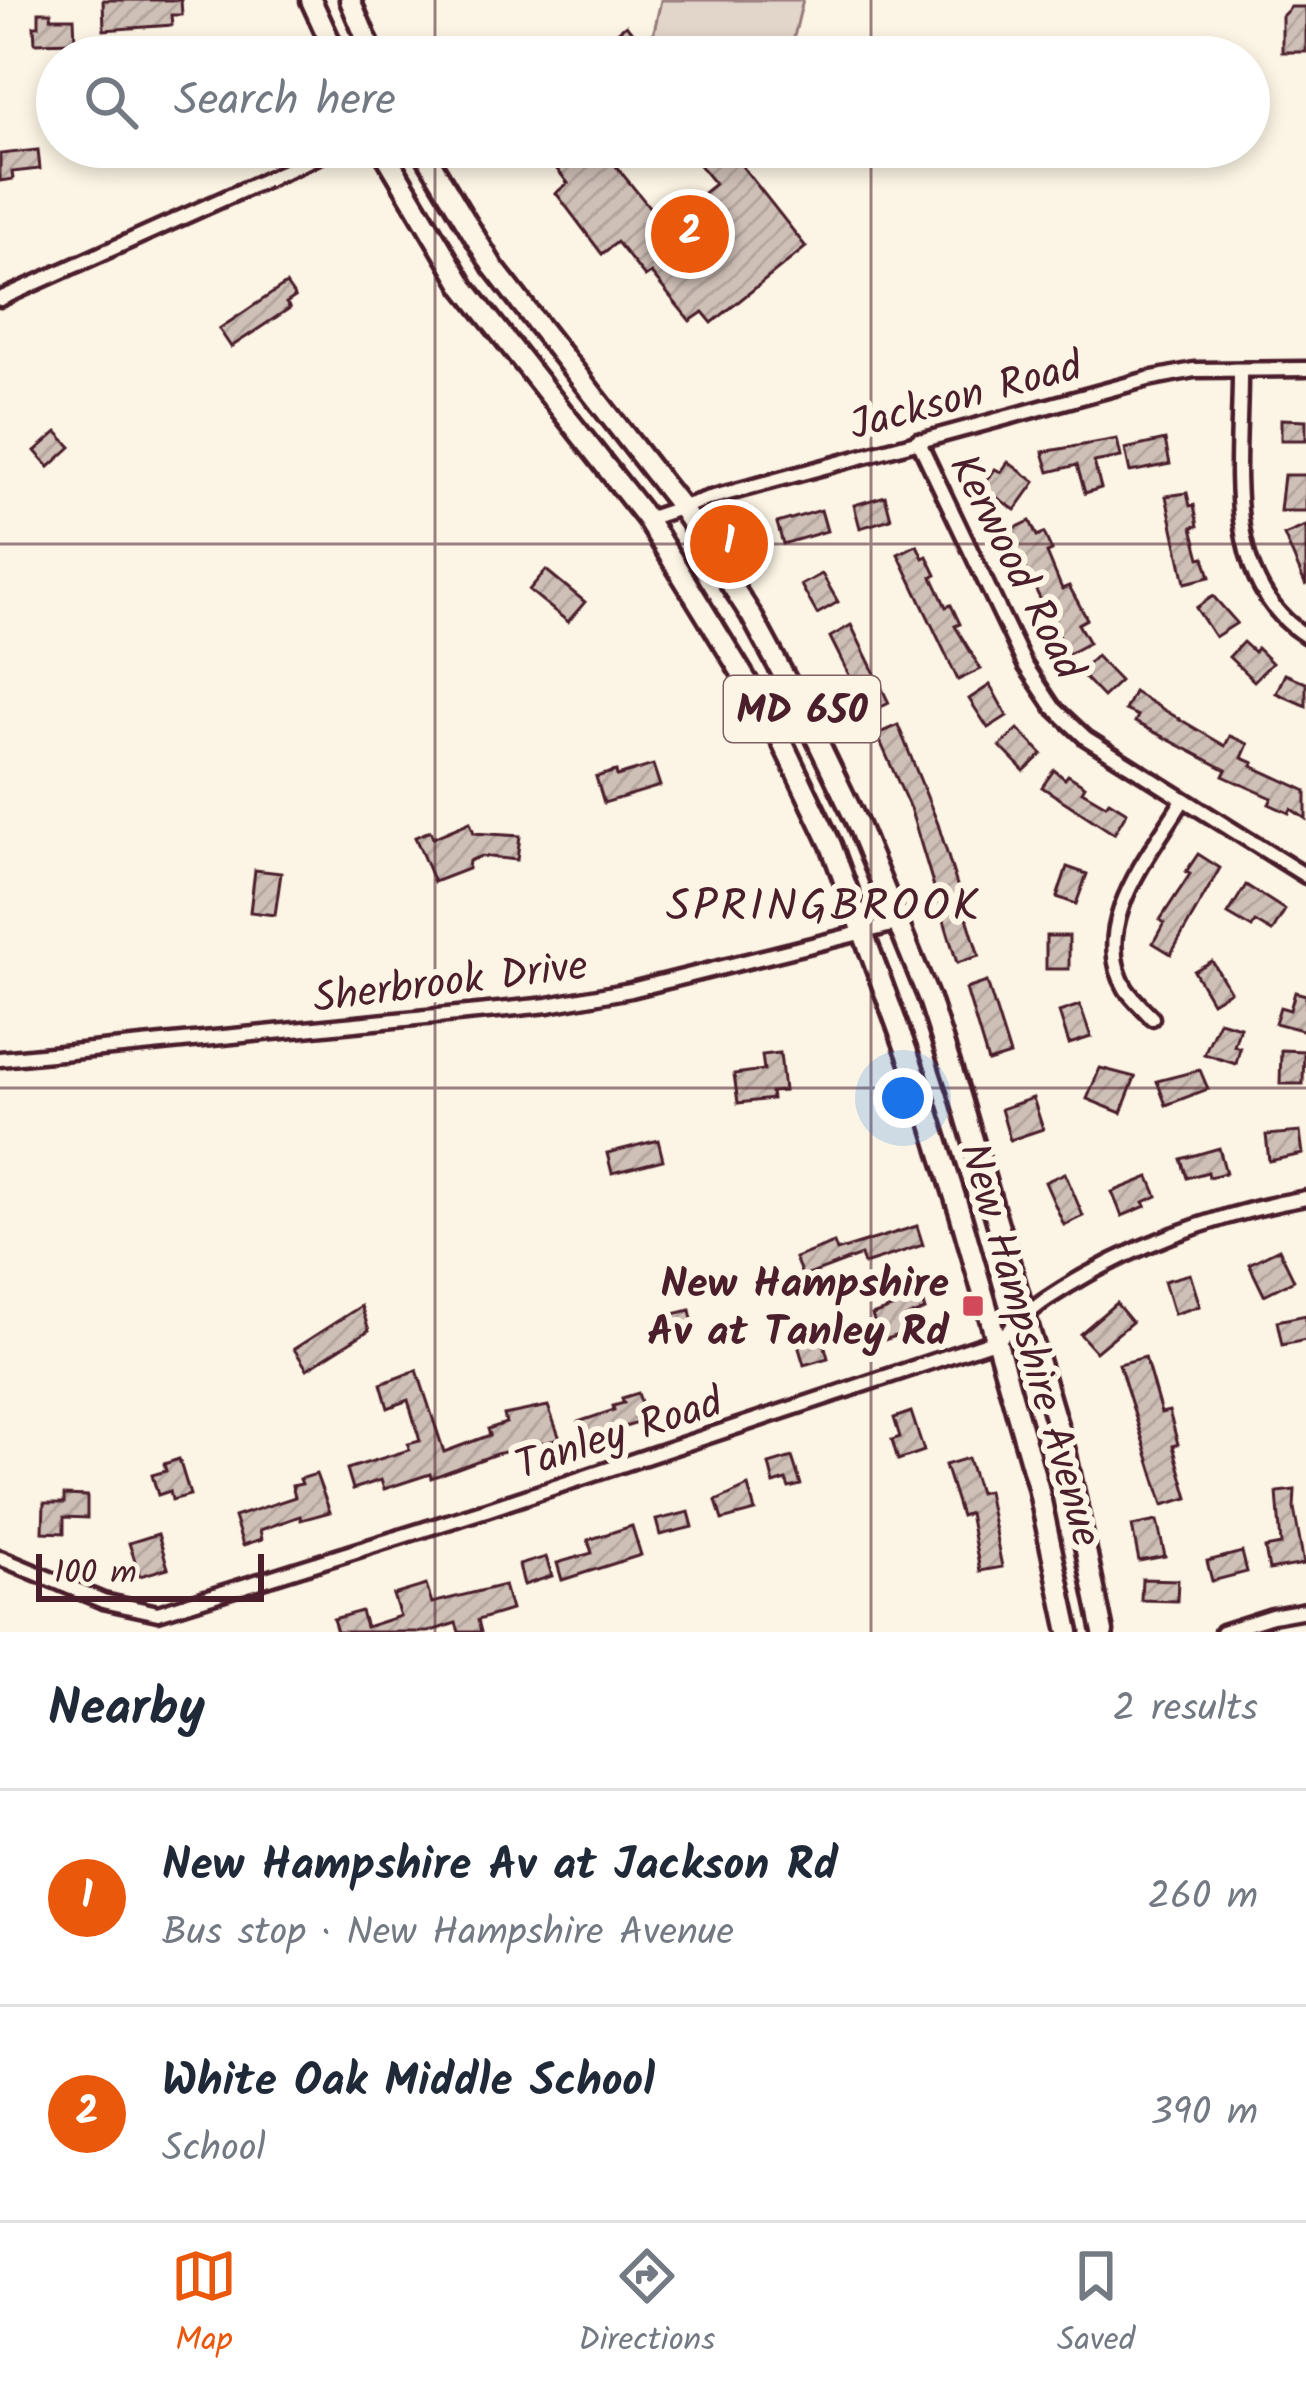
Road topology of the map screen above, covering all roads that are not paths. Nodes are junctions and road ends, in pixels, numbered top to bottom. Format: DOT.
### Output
graph roads {
  1 [pos="311,0"];
  2 [pos="350,0"];
  3 [pos="327,36"];
  4 [pos="365,36"];
  5 [pos="292,168"];
  6 [pos="393,168"];
  7 [pos="434,168"];
  8 [pos="0,299"];
  9 [pos="1306,368"];
  10 [pos="1240,370"];
  11 [pos="918,440"];
  12 [pos="680,507"];
  13 [pos="647,519"];
  14 [pos="1306,636"];
  15 [pos="1183,800"];
  16 [pos="1306,876"];
  17 [pos="900,923"];
  18 [pos="864,932"];
  19 [pos="1151,1018"];
  20 [pos="0,1058"];
  21 [pos="1306,1198"];
  22 [pos="1025,1318"];
  23 [pos="998,1340"];
  24 [pos="0,1558"];
  25 [pos="1306,1610"];
  26 [pos="158,1613"];
  27 [pos="158,1632"];
  28 [pos="1069,1632"];
  29 [pos="1103,1632"];
  30 [pos="1222,1632"];
  1 -- 3 [label="main road"];
  2 -- 4 [label="main road"];
  5 -- 8 [label="street"];
  6 -- 13 [label="main road, New Hampshire Avenue / MD 650"];
  7 -- 12 [label="main road, New Hampshire Avenue / MD 650"];
  9 -- 10 [label="street, Jackson Road"];
  10 -- 11 [label="street, Jackson Road"];
  10 -- 14 [label="street"];
  11 -- 12 [label="street, Jackson Road"];
  11 -- 15 [label="street, Kerwood Road"];
  12 -- 13 [label="street, Jackson Road"];
  12 -- 17 [label="main road, New Hampshire Avenue / MD 650"];
  13 -- 18 [label="main road, New Hampshire Avenue / MD 650"];
  15 -- 16 [label="street, Kerwood Road"];
  15 -- 19 [label="street"];
  17 -- 18 [label="street, Sherbrook Drive"];
  17 -- 22 [label="main road, New Hampshire Avenue / MD 650"];
  18 -- 20 [label="street, Sherbrook Drive"];
  18 -- 23 [label="main road, New Hampshire Avenue / MD 650"];
  21 -- 22 [label="street, Tanley Road"];
  22 -- 23 [label="street, Tanley Road"];
  22 -- 29 [label="main road, New Hampshire Avenue / MD 650"];
  23 -- 26 [label="street, Tanley Road"];
  23 -- 28 [label="main road, New Hampshire Avenue / MD 650"];
  24 -- 26 [label="street"];
  25 -- 30 [label="street"];
  26 -- 27 [label="street"];
}
